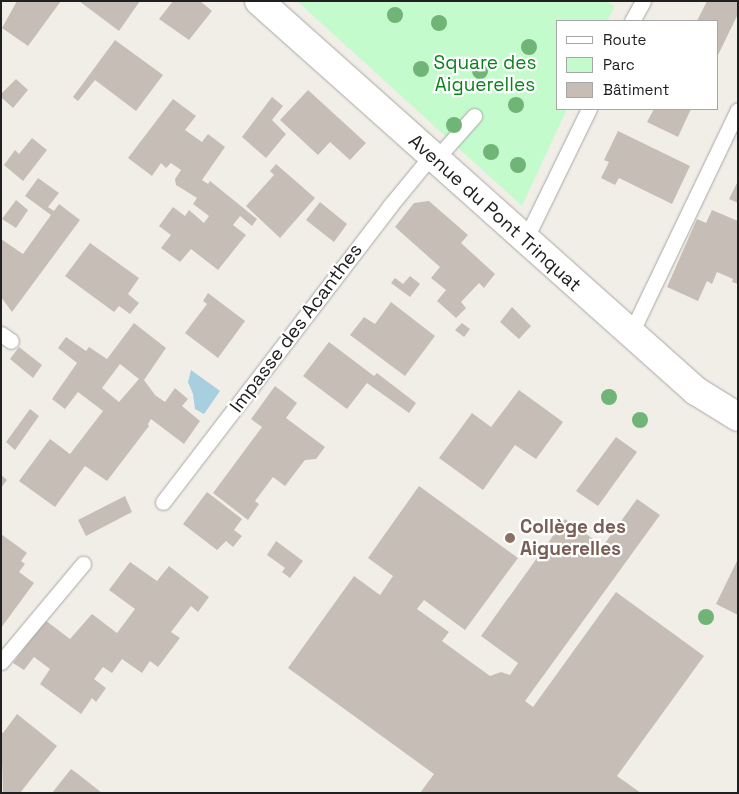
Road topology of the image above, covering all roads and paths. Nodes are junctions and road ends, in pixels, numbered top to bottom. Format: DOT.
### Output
graph roads {
  1 [pos="260,1"];
  2 [pos="642,1"];
  3 [pos="632,20"];
  4 [pos="589,110"];
  5 [pos="738,110"];
  6 [pos="474,116"];
  7 [pos="433,158"];
  8 [pos="525,240"];
  9 [pos="631,333"];
  10 [pos="738,417"];
  11 [pos="163,502"];
  12 [pos="83,564"];
  13 [pos="1,662"];
  1 -- 7 [label="street, Avenue du Pont Trinquat"];
  2 -- 3 [label="lane"];
  4 -- 8 [label="lane"];
  5 -- 9 [label="lane"];
  6 -- 7 [label="lane, Impasse des Acanthes"];
  7 -- 8 [label="street, Avenue du Pont Trinquat"];
  7 -- 11 [label="lane, Impasse des Acanthes"];
  8 -- 9 [label="street, Avenue du Pont Trinquat"];
  9 -- 10 [label="street, Avenue du Pont Trinquat"];
  12 -- 13 [label="lane"];
}
